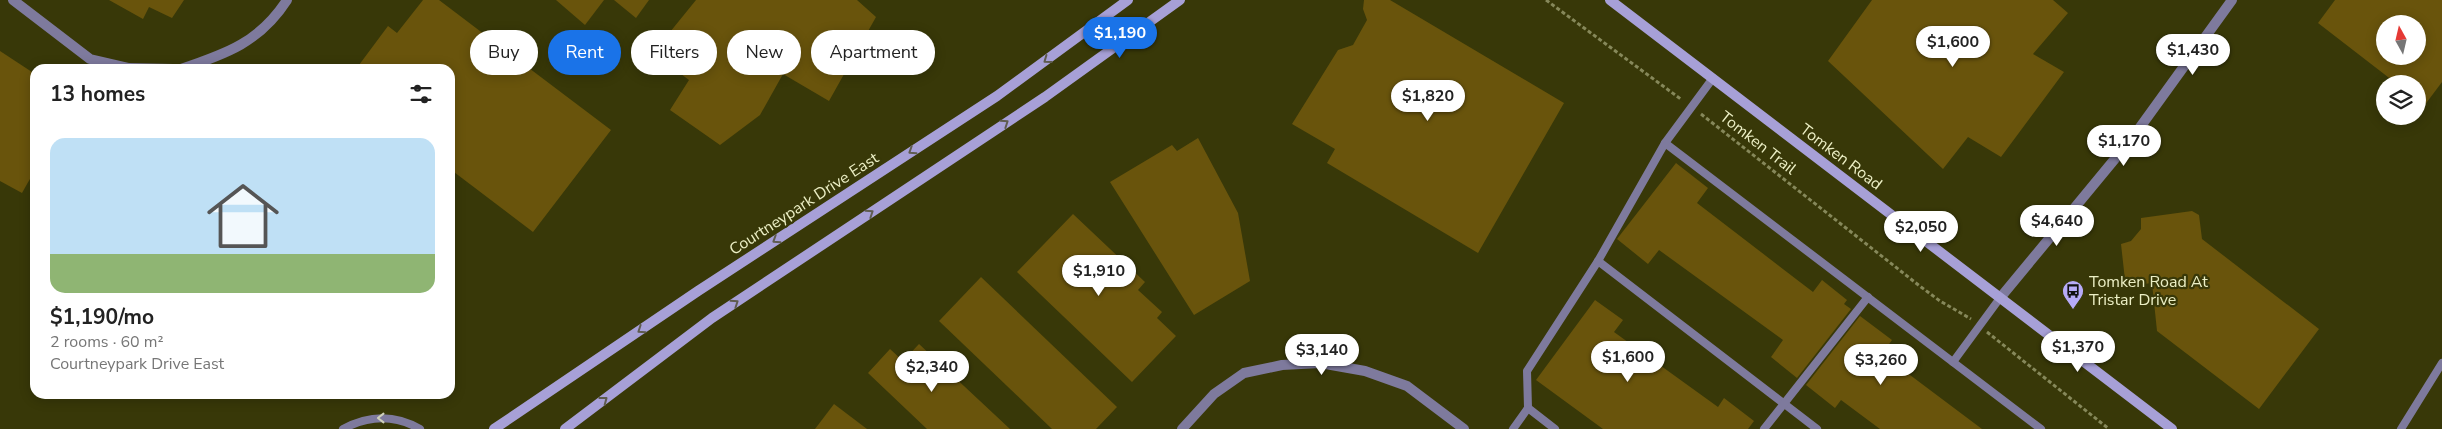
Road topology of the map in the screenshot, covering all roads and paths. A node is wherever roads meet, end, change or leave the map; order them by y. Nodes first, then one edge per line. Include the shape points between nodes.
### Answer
1 (13, 0) edge
2 (287, 0) edge
3 (1128, 0) edge
4 (1180, 0) edge
5 (1546, 0) edge
6 (1610, 0) edge
7 (2232, 0) edge
8 (110, 64) edge
9 (196, 64) edge
10 (1713, 78) junction
11 (1691, 107) junction
12 (1665, 143) junction
13 (1598, 261) junction
14 (1868, 297) junction
15 (2000, 298) junction
16 (1953, 308) dead end
17 (2003, 346) dead end
18 (1953, 362) junction
19 (2442, 363) edge
20 (1784, 404) junction
21 (1528, 408) junction
22 (343, 429) edge
23 (420, 429) edge
24 (494, 429) edge
25 (565, 429) edge
26 (1182, 429) edge
27 (1464, 429) edge
28 (1512, 429) edge
29 (1555, 429) edge
30 (1764, 429) edge
31 (1817, 429) edge
32 (2042, 429) edge
33 (2109, 429) edge
34 (2172, 429) edge
35 (2401, 429) edge

1 - 8 street via 90,60
2 - 9 street via 277,16 251,40
3 -> 24 main road, Courtneypark Drive East via 996,96
25 -> 4 main road via 712,318 1037,102
5 - 11 path, Tomken Trail
6 - 10 main road, Tomken Road
7 - 15 street via 2133,137
10 - 11 lane
10 - 15 main road, Tomken Road
11 - 12 lane
11 - 16 path, Tomken Trail via 1921,287
12 - 13 lane
12 - 14 lane
13 - 20 lane
13 - 21 lane via 1527,371
14 - 18 lane
14 - 20 lane
15 - 18 lane
15 - 34 main road, Tomken Road
17 - 33 path
18 - 32 lane
19 - 35 lane
20 - 30 lane
20 - 31 lane
21 - 28 lane
21 - 29 lane
23 -> 22 lane via 397,419 380,417 359,420
26 - 27 street via 1214,394 1244,373 1282,365 1320,363 1365,370 1408,386

